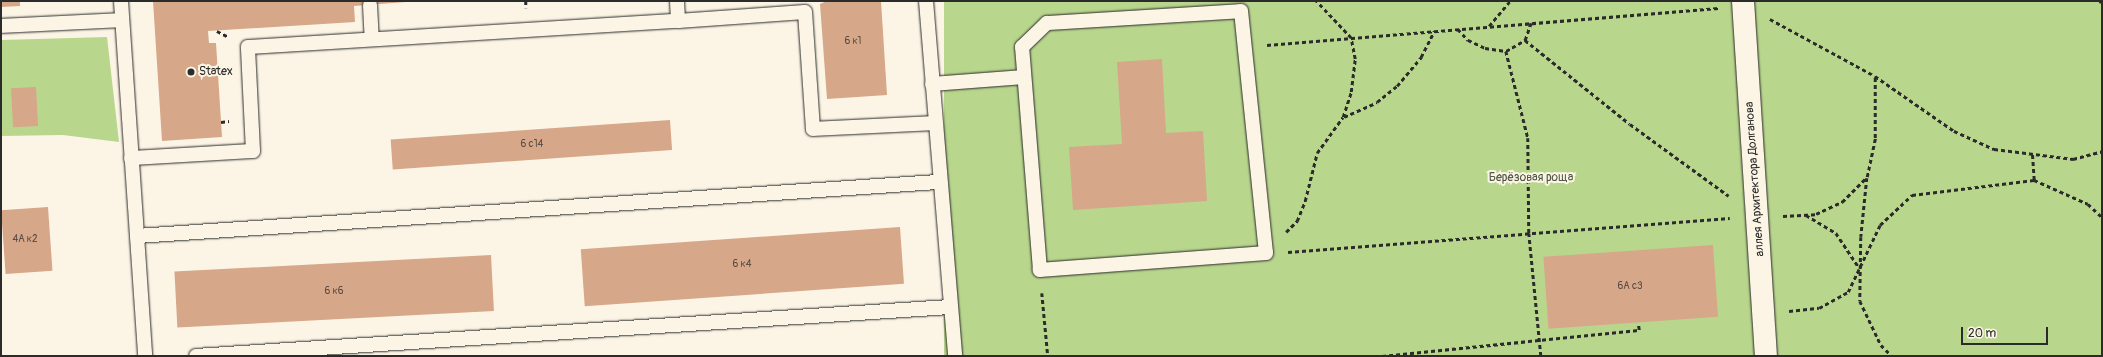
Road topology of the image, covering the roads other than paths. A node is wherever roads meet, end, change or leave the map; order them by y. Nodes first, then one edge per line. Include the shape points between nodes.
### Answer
1 (121, 1) edge
2 (677, 1) edge
3 (926, 1) edge
4 (1743, 3) edge
5 (370, 5) dead end
6 (122, 20) junction
7 (678, 20) junction
8 (1, 26) edge
9 (372, 39) junction
10 (1024, 77) junction
11 (932, 84) junction
12 (934, 123) junction
13 (131, 158) junction
14 (938, 182) junction
15 (137, 236) junction
16 (950, 307) junction
17 (145, 356) edge
18 (196, 356) edge
19 (955, 356) edge
20 (1766, 356) edge

1 - 6 lane
2 - 7 lane
3 - 11 lane
4 - 20 street, аллея Архитектора Долганова
5 - 9 lane
6 - 8 lane
6 - 13 lane
7 - 9 lane
7 - 12 lane via 805,12 813,129
9 - 13 lane via 248,46 253,151
10 - 10 lane via 1040,270 1266,253 1241,11 1047,23 1022,47
10 - 11 lane
11 - 12 lane
12 - 14 lane
13 - 15 lane
14 - 15 lane
14 - 16 lane
15 - 17 lane
16 - 18 lane
16 - 19 lane

